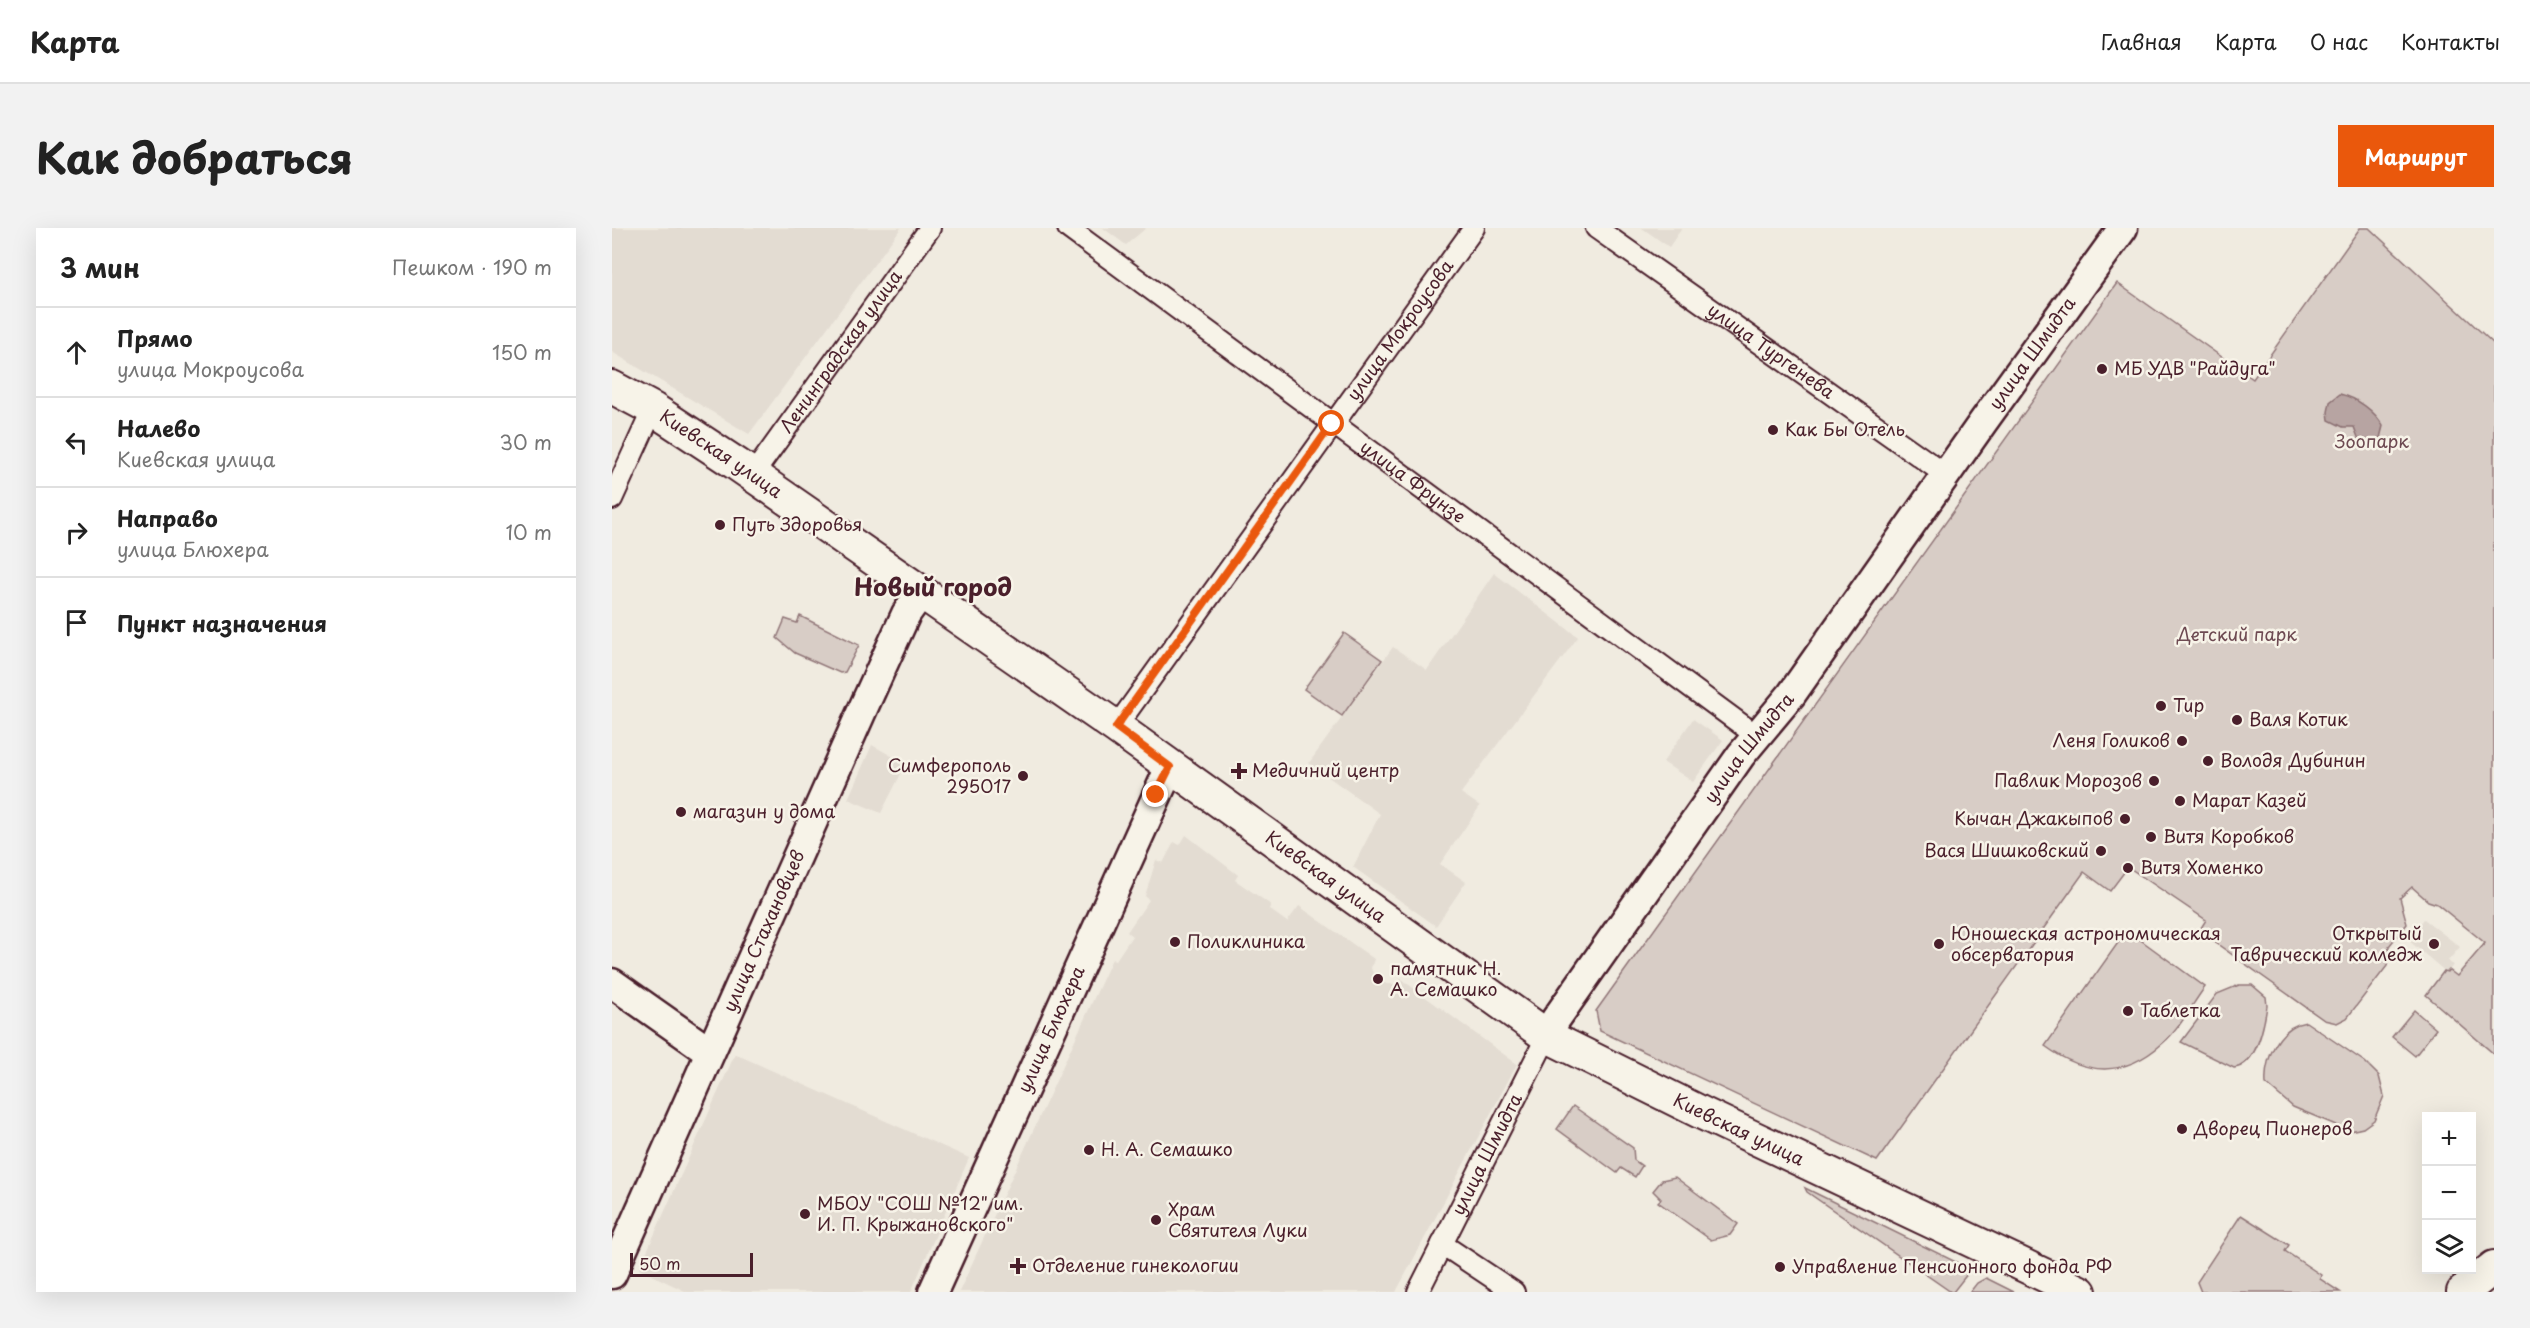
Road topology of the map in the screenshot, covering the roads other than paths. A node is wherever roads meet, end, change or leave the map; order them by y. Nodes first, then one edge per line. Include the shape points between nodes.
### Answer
1 (930, 228) edge
2 (1068, 228) edge
3 (1474, 228) edge
4 (1596, 228) edge
5 (2123, 228) edge
6 (612, 387) edge
7 (653, 409) junction
8 (1332, 424) junction
9 (1946, 475) junction
10 (752, 476) junction
11 (612, 499) edge
12 (921, 593) junction
13 (1116, 727) junction
14 (1757, 736) junction
15 (1170, 767) junction
16 (612, 982) edge
17 (1547, 1036) junction
18 (710, 1052) junction
19 (1442, 1244) junction
20 (2494, 1267) edge
21 (612, 1274) edge
22 (933, 1292) edge
23 (1418, 1292) edge
24 (1514, 1292) edge
25 (2080, 1292) edge
26 (2463, 1292) edge

1 - 10 street, Ленинградская улица
2 - 8 street, улица Фрунзе
3 - 8 street, улица Мокроусова
4 - 9 street, улица Тургенева
5 - 9 street, улица Шмидта
6 - 7 main road, Киевская улица
7 - 10 main road, Киевская улица
7 - 11 street
8 - 13 street, улица Мокроусова
8 - 14 street, улица Фрунзе
9 - 14 street, улица Шмидта via 1791,695
10 - 12 main road, Киевская улица
12 - 13 main road, Киевская улица
12 - 18 street, улица Стахановцев via 906,614
13 - 15 main road, Киевская улица
14 - 17 street, улица Шмидта
15 - 17 main road, Киевская улица
15 - 22 street, улица Блюхера
16 - 18 street
17 - 19 street, улица Шмидта
17 - 25 main road, Киевская улица
18 - 21 street, улица Стахановцев
19 - 23 street, улица Шмидта
19 - 24 street
20 - 26 main road

